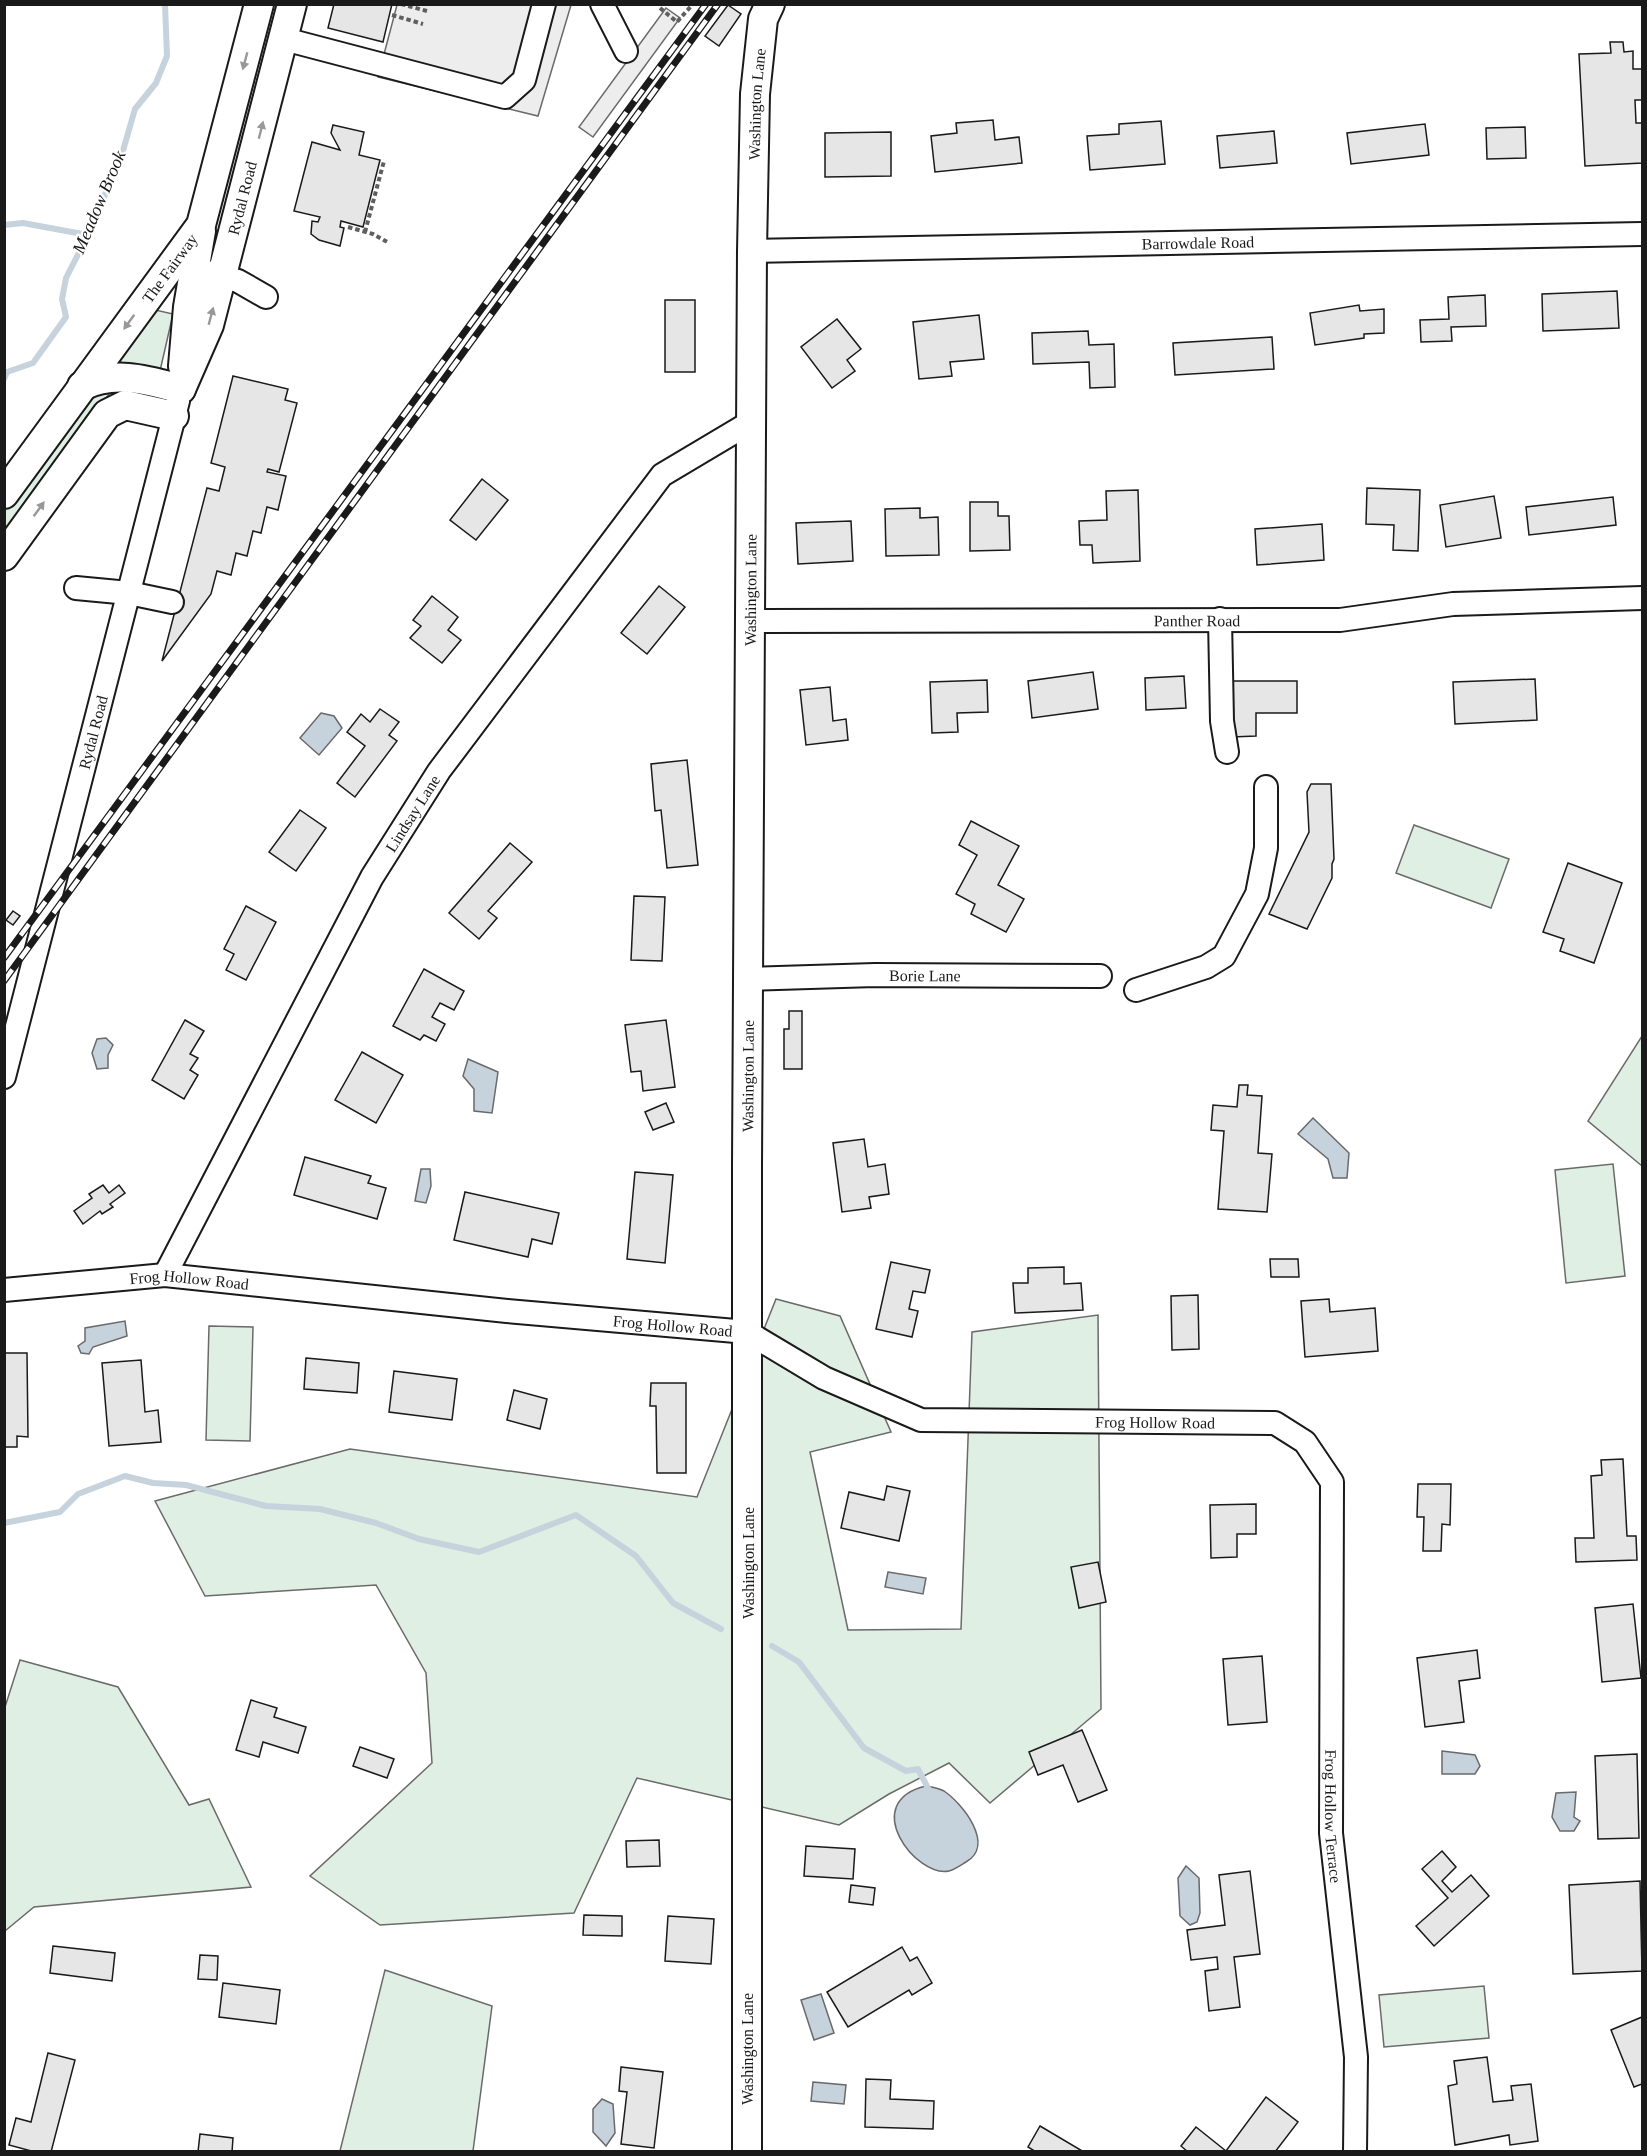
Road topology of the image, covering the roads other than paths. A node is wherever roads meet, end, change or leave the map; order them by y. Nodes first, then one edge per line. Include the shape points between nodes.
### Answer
1 (260, 4) edge
2 (292, 4) edge
3 (543, 4) edge
4 (602, 4) edge
5 (771, 4) edge
6 (284, 39) junction
7 (626, 51) dead end
8 (201, 225) junction
9 (1642, 234) edge
10 (752, 251) junction
11 (195, 267) junction
12 (222, 277) junction
13 (266, 297) dead end
14 (82, 386) junction
15 (181, 389) junction
16 (174, 416) junction
17 (751, 422) junction
18 (4, 495) edge
19 (4, 556) edge
20 (76, 588) dead end
21 (129, 593) junction
22 (1642, 598) edge
23 (172, 602) dead end
24 (1220, 619) junction
25 (751, 621) junction
26 (1227, 752) dead end
27 (1266, 787) dead end
28 (1100, 976) dead end
29 (748, 979) junction
30 (1136, 990) dead end
31 (4, 1077) edge
32 (165, 1275) junction
33 (4, 1290) edge
34 (747, 1332) junction
35 (1332, 1482) joint
36 (747, 2151) edge
37 (1355, 2151) edge

1 -> 8 main road, The Fairway
2 - 6 main road, Rydal Road
3 - 6 street via 524,80 506,97
4 - 7 street
5 - 10 main road, Washington Lane via 763,20 755,94
12 -> 6 main road, Rydal Road
8 - 11 main road, Rydal Road
8 -> 14 main road, The Fairway
9 - 10 street, Barrowdale Road
10 - 17 main road, Washington Lane
11 - 12 street
11 - 15 main road, Rydal Road
12 - 13 street
15 -> 12 main road, Rydal Road via 209,325
14 - 15 main road via 96,379 123,377
14 - 18 main road, The Fairway
15 - 16 street, Rydal Road
19 -> 16 main road via 106,414 125,405
16 - 21 street, Rydal Road
17 - 25 main road, Washington Lane
17 - 32 street, Lindsay Lane via 662,475 439,771 372,877
20 - 21 street
21 - 23 street
21 - 31 street, Rydal Road
22 - 24 street, Panther Road via 1453,604 1340,620
24 - 25 street, Panther Road
24 - 26 street via 1222,721
25 - 29 main road, Washington Lane
27 - 30 street via 1266,848 1257,894 1224,956 1206,967
28 - 29 street, Borie Lane
29 - 34 main road, Washington Lane
32 - 33 street, Frog Hollow Road
32 - 34 street, Frog Hollow Road
34 - 35 street, Frog Hollow Road via 824,1378 921,1420 1275,1423 1305,1442
34 - 36 main road, Washington Lane
35 - 37 street, Frog Hollow Terrace via 1331,1833 1356,2057

